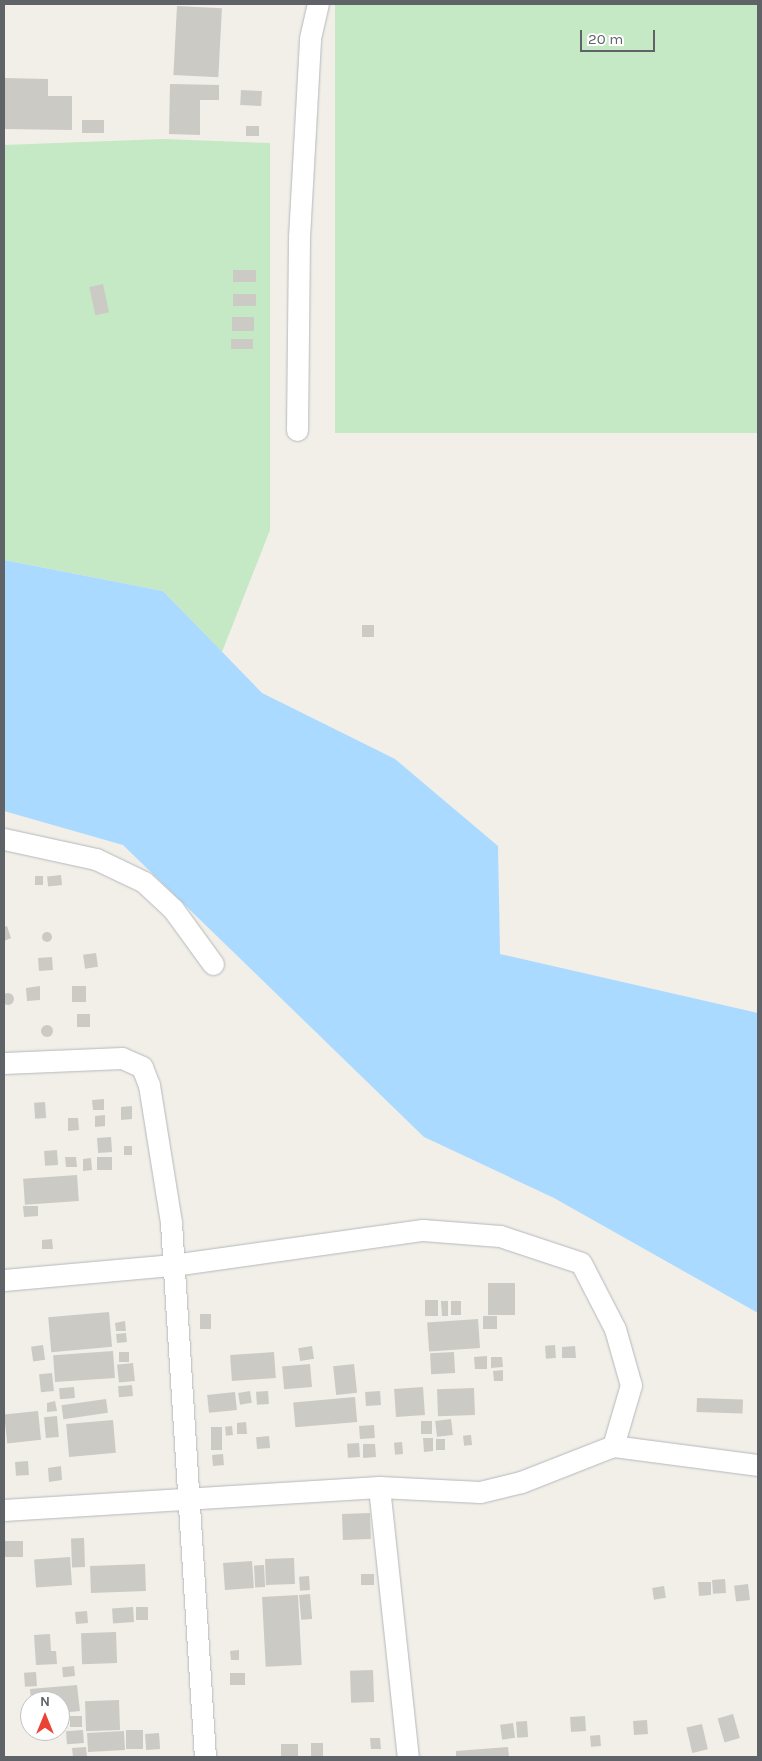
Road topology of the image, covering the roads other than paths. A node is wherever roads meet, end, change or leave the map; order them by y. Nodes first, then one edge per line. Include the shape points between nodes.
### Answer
1 (318, 4) edge
2 (297, 430) dead end
3 (4, 839) edge
4 (213, 964) dead end
5 (4, 1063) edge
6 (173, 1265) junction
7 (4, 1280) edge
8 (613, 1446) junction
9 (758, 1465) edge
10 (379, 1487) junction
11 (188, 1497) junction
12 (4, 1510) edge
13 (205, 1757) edge
14 (408, 1757) edge

1 - 2 street via 310,38 299,237
3 - 4 street via 96,859 144,882 173,910
5 - 6 street via 122,1058 142,1067 152,1105
6 - 7 street
6 - 8 street via 423,1230 500,1236 581,1263 615,1329 631,1385
6 - 11 street
8 - 9 street
8 - 10 street via 521,1482 480,1492
10 - 11 street
10 - 14 street
11 - 12 street
11 - 13 street

